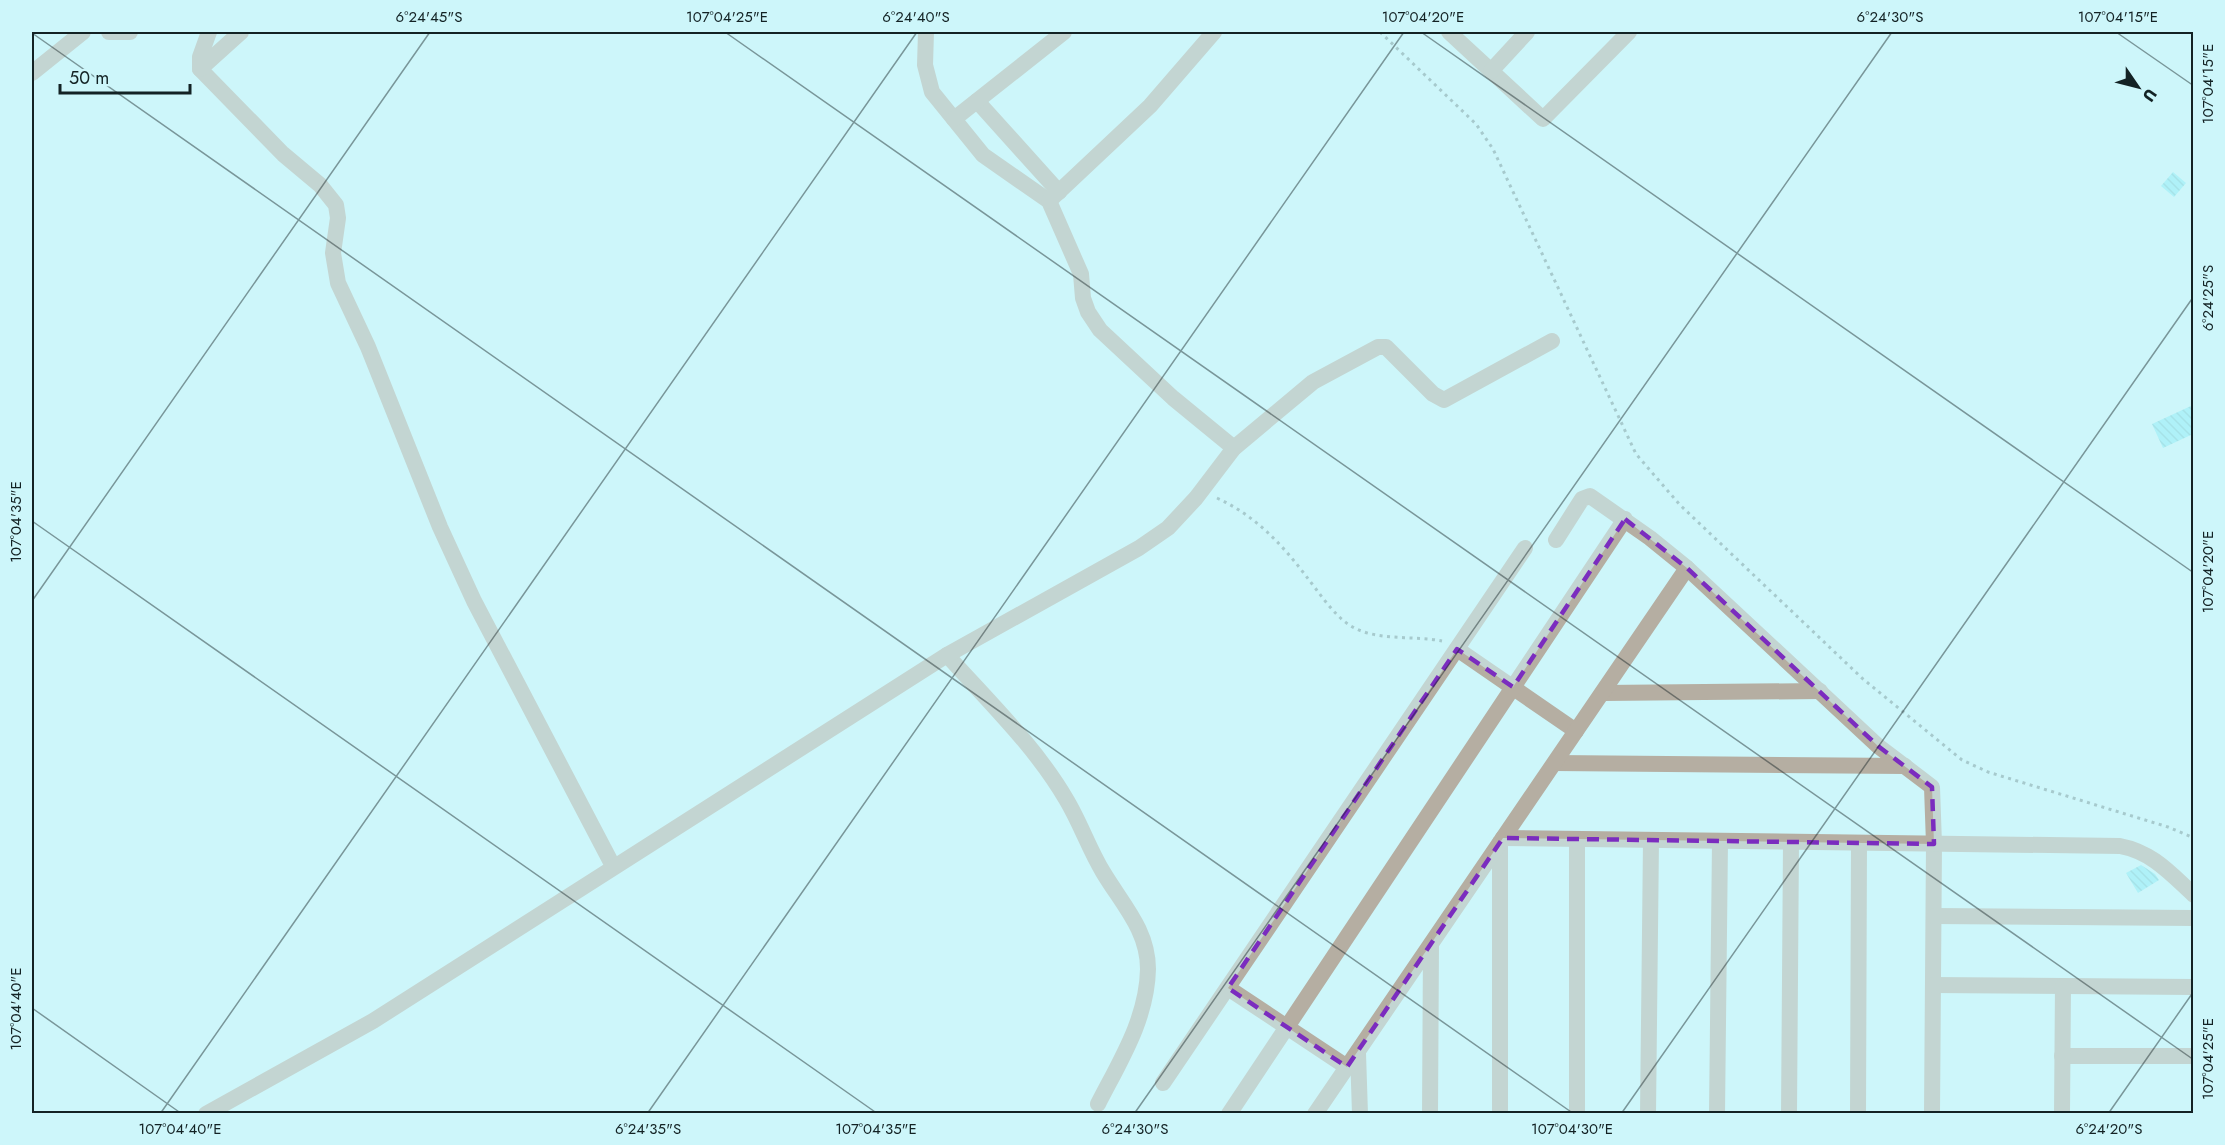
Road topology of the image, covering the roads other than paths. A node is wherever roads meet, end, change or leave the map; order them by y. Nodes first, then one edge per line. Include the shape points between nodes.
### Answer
1 (83, 32) edge
2 (109, 32) edge
3 (130, 32) edge
4 (208, 32) edge
5 (241, 32) edge
6 (926, 32) edge
7 (1064, 32) edge
8 (1214, 32) edge
9 (1449, 32) edge
10 (1527, 32) edge
11 (1629, 32) edge
12 (200, 69) junction
13 (1491, 71) junction
14 (32, 73) edge
15 (977, 101) junction
16 (954, 119) junction
17 (1054, 197) junction
18 (1552, 341) dead end
19 (1234, 448) junction
20 (1625, 519) junction
21 (1556, 540) dead end
22 (1525, 548) dead end
23 (1687, 568) junction
24 (1457, 649) junction
25 (947, 655) junction
26 (1513, 687) junction
27 (1820, 691) junction
28 (1603, 693) junction
29 (1576, 731) junction
30 (1555, 763) junction
31 (1905, 766) junction
32 (1577, 839) junction
33 (1651, 840) junction
34 (1502, 841) junction
35 (1720, 841) junction
36 (1791, 842) junction
37 (1858, 843) junction
38 (1934, 844) junction
39 (613, 866) junction
40 (2193, 895) edge
41 (1934, 915) junction
42 (2193, 918) edge
43 (1431, 945) junction
44 (1933, 985) junction
45 (2063, 986) junction
46 (2193, 987) edge
47 (1228, 988) junction
48 (1287, 1027) junction
49 (1358, 1053) junction
50 (2062, 1056) junction
51 (2193, 1056) edge
52 (1347, 1067) junction
53 (1163, 1083) dead end
54 (1098, 1104) dead end
55 (206, 1113) edge
56 (1229, 1113) edge
57 (1315, 1113) edge
58 (1360, 1113) edge
59 (1430, 1113) edge
60 (1500, 1113) edge
61 (1577, 1113) edge
62 (1648, 1113) edge
63 (1717, 1113) edge
64 (1788, 1113) edge
65 (1858, 1113) edge
66 (1932, 1113) edge
67 (2061, 1113) edge

1 - 14 street
2 - 3 street
4 - 12 street
5 - 12 street
6 - 16 street via 925,65 932,92
7 - 15 street
8 - 17 street via 1150,106
9 - 13 street
10 - 13 street
11 - 13 street via 1543,119
12 - 39 street via 336,205 333,253 338,283 440,527 474,601
15 - 16 street
15 - 17 street
16 - 17 street via 983,155
17 - 19 street via 1081,274 1088,312 1100,330
18 - 19 street via 1443,400 1389,349 1378,347 1313,382
19 - 25 street via 1168,528
20 - 21 street via 1586,496
20 - 23 street
20 - 26 street
22 - 24 street
23 - 27 street
23 - 28 street
24 - 26 street
24 - 47 street
25 - 39 street
25 - 54 street via 1053,778 1094,857 1142,932 1148,967 1145,1004
26 - 29 street
26 - 48 street
27 - 28 street
27 - 31 street
28 - 29 street
29 - 30 street
30 - 31 street
30 - 34 street
31 - 38 street via 1932,787
32 - 33 street
32 - 34 street
32 - 61 street
33 - 35 street
33 - 62 street
34 - 43 street
34 - 60 street
35 - 36 street
35 - 63 street
36 - 37 street
36 - 64 street
37 - 38 street
37 - 65 street
38 - 40 street via 2129,848 2156,860
38 - 41 street
39 - 55 street via 373,1021
41 - 42 street
41 - 44 street
43 - 49 street
43 - 59 street
44 - 45 street
44 - 66 street
45 - 46 street
45 - 50 street
47 - 48 street
47 - 53 street
48 - 52 street
48 - 56 street
49 - 52 street
49 - 58 street
50 - 51 street
50 - 67 street
52 - 57 street

